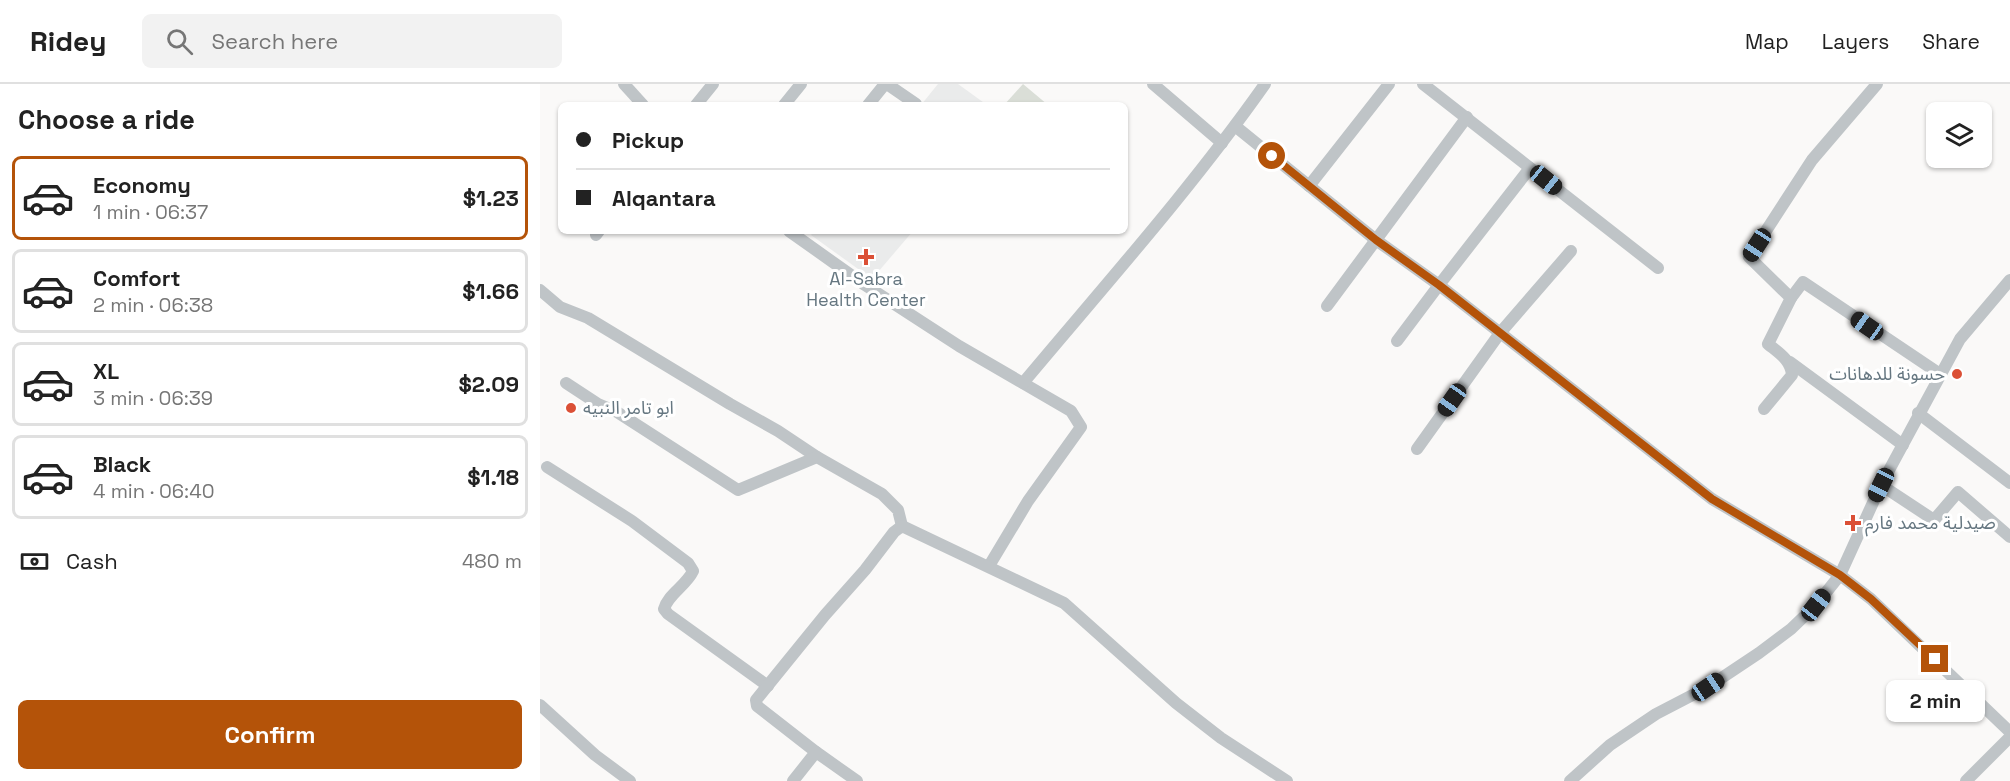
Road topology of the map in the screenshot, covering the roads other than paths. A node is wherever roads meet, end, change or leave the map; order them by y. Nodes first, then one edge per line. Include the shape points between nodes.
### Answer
1 (624, 84) edge
2 (713, 84) edge
3 (801, 84) edge
4 (886, 84) edge
5 (1153, 84) edge
6 (1265, 84) edge
7 (1389, 84) edge
8 (1423, 84) edge
9 (1876, 84) edge
10 (640, 102) edge
11 (698, 102) edge
12 (786, 102) edge
13 (871, 102) edge
14 (913, 102) edge
15 (1467, 117) junction
16 (1235, 126) junction
17 (1222, 144) junction
18 (1530, 168) junction
19 (1309, 186) junction
20 (793, 234) edge
21 (1376, 240) junction
22 (1571, 251) dead end
23 (1658, 268) dead end
24 (2010, 280) edge
25 (1439, 285) junction
26 (540, 290) edge
27 (1791, 298) junction
28 (1327, 306) dead end
29 (1500, 333) junction
30 (1397, 341) dead end
31 (1786, 359) junction
32 (1940, 374) junction
33 (566, 383) dead end
34 (1023, 383) junction
35 (1764, 409) dead end
36 (1918, 413) junction
37 (1903, 445) junction
38 (1417, 449) dead end
39 (817, 457) junction
40 (547, 467) dead end
41 (2010, 483) edge
42 (1881, 485) junction
43 (902, 526) junction
44 (2010, 537) edge
45 (989, 566) junction
46 (1840, 575) junction
47 (768, 686) junction
48 (540, 705) edge
49 (2010, 732) edge
50 (2010, 737) edge
51 (816, 752) junction
52 (1272, 777) edge
53 (1572, 780) edge
54 (630, 781) edge
55 (793, 781) edge
56 (857, 781) edge
57 (1287, 781) edge
58 (1966, 781) edge

1 - 10 street
2 - 11 street
3 - 12 street
4 - 13 street
4 - 14 street
5 - 17 street
6 - 16 street
7 - 19 street
8 - 15 street
9 - 27 street via 1812,160 1749,257
15 - 18 street
15 - 21 street
16 - 17 street
16 - 19 street
17 - 34 street
18 - 23 street
18 - 25 street
19 - 21 street
20 - 34 street via 959,346
21 - 25 street
21 - 28 street
22 - 29 street
24 - 32 street via 1960,339
25 - 29 street
25 - 30 street
26 - 39 street via 560,307 588,318
27 - 31 street via 1768,344
27 - 32 street via 1803,282
29 - 38 street
29 - 46 street via 1712,499
31 - 35 street via 1792,375
31 - 37 street
32 - 36 street
33 - 39 street via 738,490
34 - 45 street via 1071,411 1081,427 1028,501
36 - 37 street
36 - 41 street
37 - 42 street
39 - 43 street via 882,494 898,510
40 - 47 street via 632,521 688,563 693,571 688,581 666,601 664,609
42 - 44 street via 1934,520 1958,492
42 - 46 street
43 - 45 street
43 - 47 street
45 - 52 street via 1064,603 1176,704
46 - 49 street via 1871,599
46 - 53 street via 1791,629 1708,687 1619,739
47 - 51 street via 756,700 757,706
48 - 54 street
50 - 58 street
51 - 55 street
51 - 56 street
52 - 57 street

